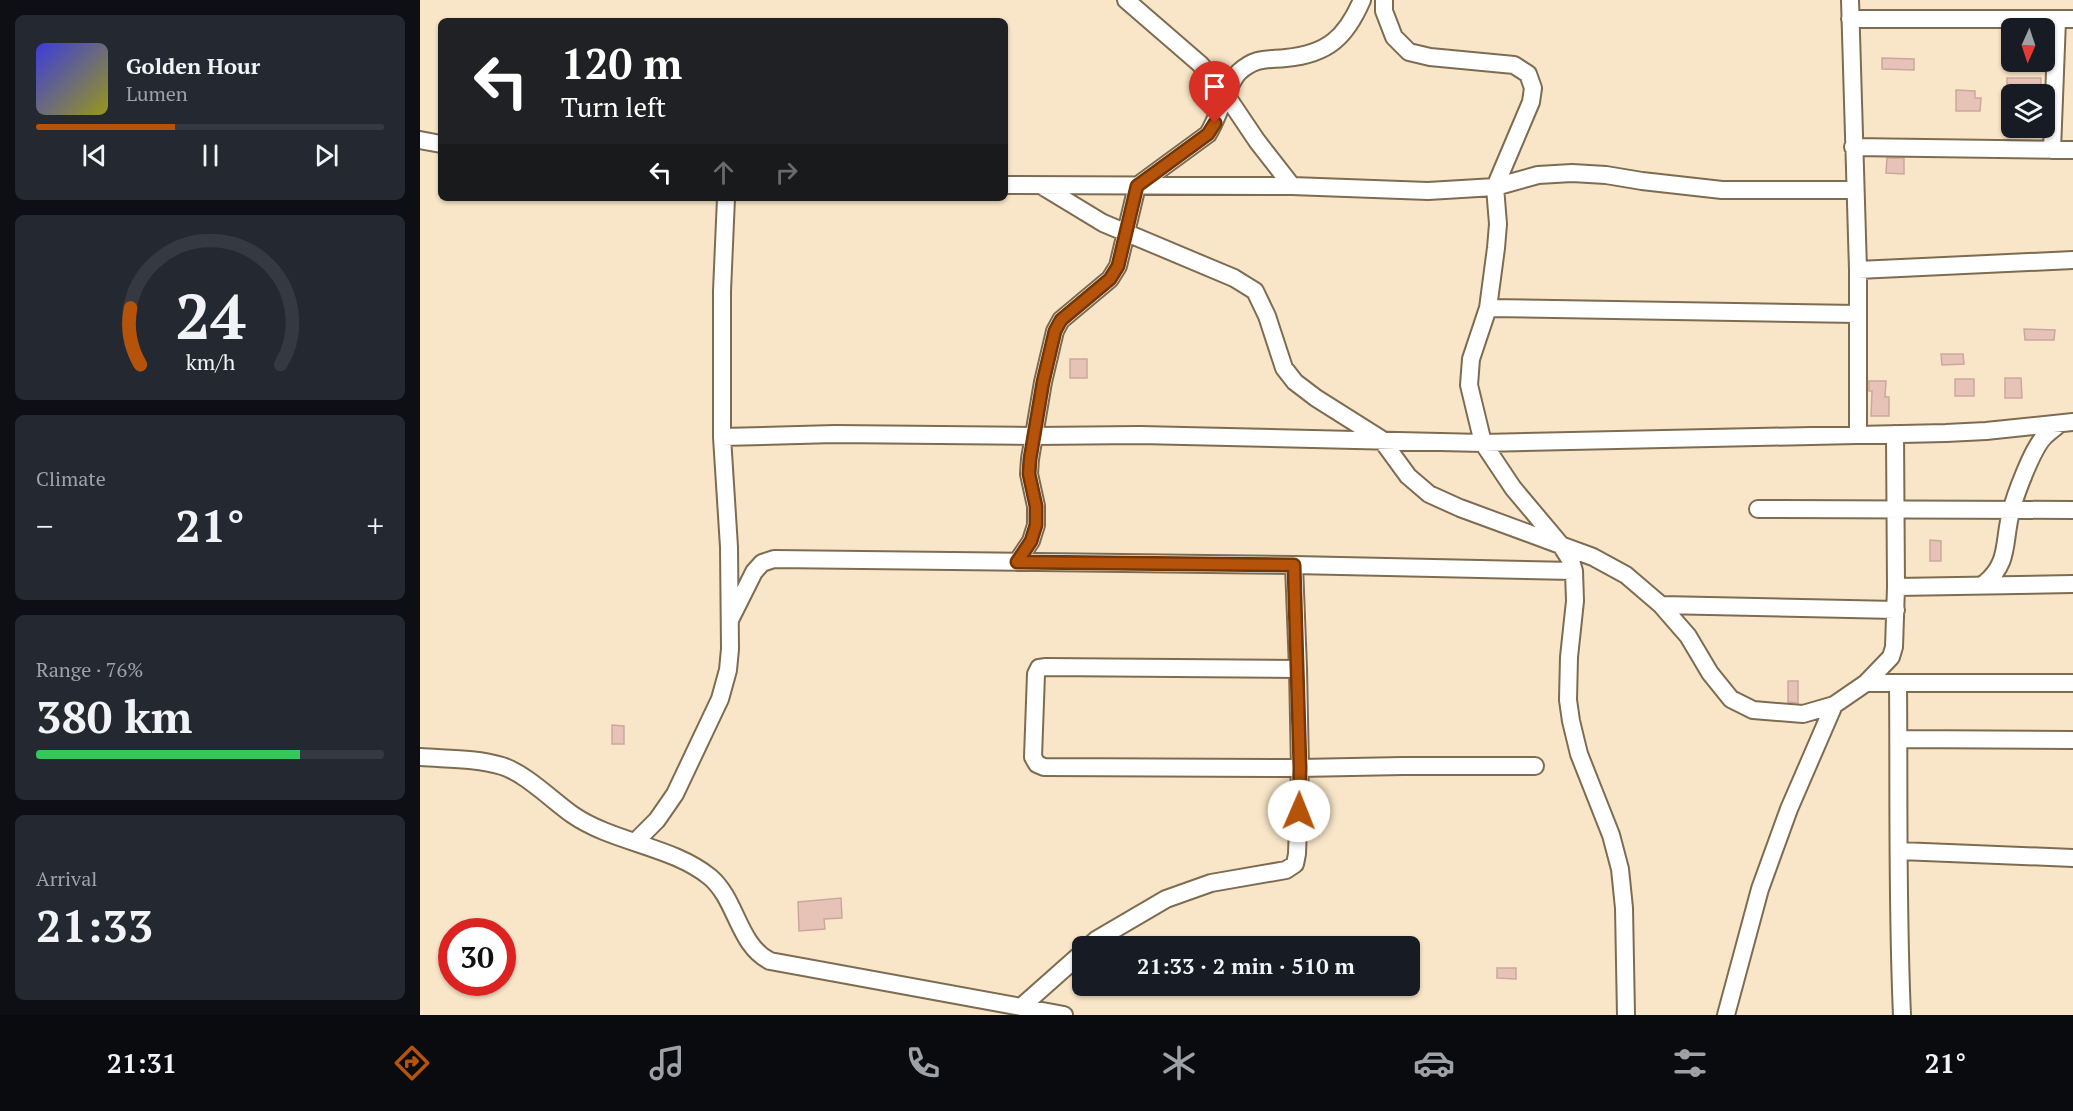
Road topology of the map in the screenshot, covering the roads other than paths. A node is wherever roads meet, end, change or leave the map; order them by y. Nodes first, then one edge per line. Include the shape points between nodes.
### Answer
1 (1126, 0) edge
2 (1362, 0) edge
3 (1384, 0) edge
4 (1850, 0) edge
5 (1850, 19) junction
6 (2065, 20) edge
7 (1226, 95) junction
8 (420, 140) edge
9 (438, 143) edge
10 (1853, 147) junction
11 (2052, 150) junction
12 (2073, 150) edge
13 (1008, 185) edge
14 (1042, 186) junction
15 (1137, 186) junction
16 (1292, 186) junction
17 (1495, 187) junction
18 (1854, 190) junction
19 (726, 201) edge
20 (1126, 233) junction
21 (2073, 260) edge
22 (1858, 270) junction
23 (1488, 308) junction
24 (1858, 314) junction
25 (2069, 421) edge
26 (1858, 434) junction
27 (1895, 434) junction
28 (1034, 436) junction
29 (722, 437) junction
30 (1381, 439) junction
31 (1483, 442) junction
32 (1758, 509) dead end
33 (1896, 510) junction
34 (2011, 510) junction
35 (2073, 510) edge
36 (1560, 544) junction
37 (1017, 562) junction
38 (1294, 565) junction
39 (1574, 571) junction
40 (1984, 584) junction
41 (2073, 584) edge
42 (1896, 587) junction
43 (1661, 604) junction
44 (1896, 610) junction
45 (730, 620) junction
46 (1298, 669) junction
47 (1866, 683) junction
48 (1898, 683) junction
49 (2073, 683) edge
50 (1834, 705) junction
51 (1899, 739) junction
52 (2073, 740) edge
53 (420, 757) edge
54 (1535, 766) dead end
55 (1300, 768) junction
56 (635, 842) junction
57 (1900, 851) junction
58 (2073, 858) edge
59 (1103, 936) edge
60 (1072, 962) edge
61 (1021, 1007) junction
62 (1064, 1015) edge
63 (1626, 1015) edge
64 (1726, 1015) edge
65 (1902, 1015) edge

1 - 7 street via 1200,64
2 - 7 street via 1345,32 1329,45 1307,54 1258,59 1238,73
3 - 17 street via 1394,37 1409,52 1514,65 1528,74 1533,88 1531,102
4 - 5 street
5 - 6 street
5 - 10 street
6 - 11 street
7 - 15 street via 1208,134
7 - 16 street
8 - 9 street
10 - 11 street
10 - 18 street
11 - 12 street
13 - 14 street
14 - 15 street
14 - 20 street
15 - 16 street
15 - 20 street
16 - 17 street via 1428,190
17 - 18 street via 1538,175 1572,173 1722,190
17 - 23 street via 1498,224
18 - 22 street
19 - 29 street
20 - 28 street via 1118,266 1110,279 1071,310 1055,331
20 - 30 street via 1234,278 1255,291 1284,368 1295,382
21 - 22 street
22 - 24 street
23 - 24 street
23 - 31 street via 1471,359 1469,385
24 - 26 street
25 - 27 street via 1986,431
25 - 34 street via 2044,436 2036,447
26 - 27 street
26 - 31 street
27 - 33 street
28 - 29 street
28 - 30 street
28 - 37 street via 1029,474 1036,525
29 - 45 street
30 - 31 street
30 - 36 street via 1408,476 1429,494
31 - 36 street via 1513,488
32 - 33 street
33 - 34 street
33 - 42 street
34 - 35 street
34 - 40 street via 2001,566
36 - 39 street
36 - 43 street via 1626,575
37 - 38 street
37 - 45 street via 774,559 762,563 754,572
38 - 39 street
38 - 46 street
39 - 63 street via 1570,721 1620,869
40 - 41 street
40 - 42 street
42 - 44 street
43 - 44 street
43 - 50 street via 1731,699 1753,710 1777,713 1803,714
44 - 47 street via 1891,657
45 - 56 street via 728,670 720,699 675,794
46 - 55 street
46 - 55 street via 1039,668 1033,757 1044,767
47 - 48 street
47 - 50 street
48 - 49 street
48 - 51 street
50 - 64 street via 1789,809 1761,889
51 - 52 street
51 - 57 street
53 - 56 street via 503,766 574,816
54 - 55 street
55 - 59 street via 1298,854 1294,864 1286,870 1211,883 1166,899
56 - 61 street via 696,867 711,878 723,890 751,945 770,961
57 - 58 street
57 - 65 street
60 - 61 street
61 - 62 street

